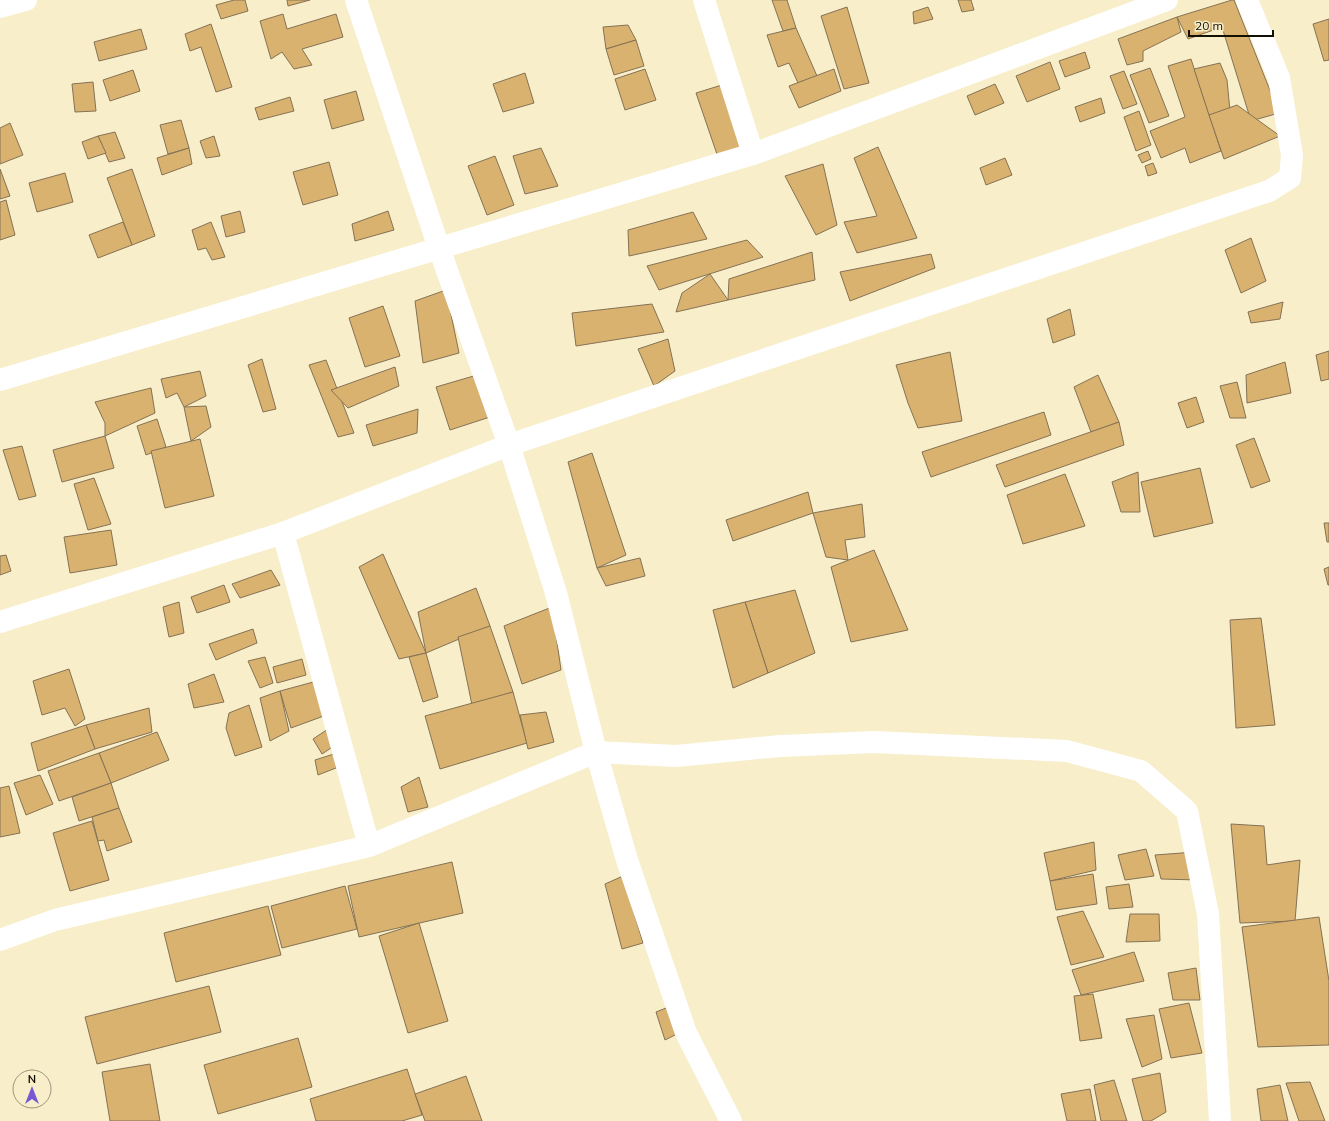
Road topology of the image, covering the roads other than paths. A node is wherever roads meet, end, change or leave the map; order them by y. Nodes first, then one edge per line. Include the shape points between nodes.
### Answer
1 (26, 0) edge
2 (356, 0) edge
3 (704, 0) edge
4 (1167, 0) edge
5 (1247, 0) edge
6 (0, 7) edge
7 (753, 154) junction
8 (439, 248) junction
9 (0, 380) edge
10 (509, 445) junction
11 (283, 533) junction
12 (0, 622) edge
13 (596, 752) junction
14 (368, 846) junction
15 (0, 940) edge
16 (731, 1121) edge
17 (1220, 1121) edge

1 - 6 street
2 - 8 street
3 - 7 street
4 - 7 street
5 - 10 street via 1279,78 1292,155 1290,178 1269,191
7 - 8 street
8 - 9 street
8 - 10 street
10 - 11 street
10 - 13 street via 556,593
11 - 12 street
11 - 14 street
13 - 14 street
13 - 16 street via 627,860 686,1033
13 - 17 street via 676,756 780,746 875,742 1067,751 1141,771 1186,811 1208,914
14 - 15 street via 55,920

